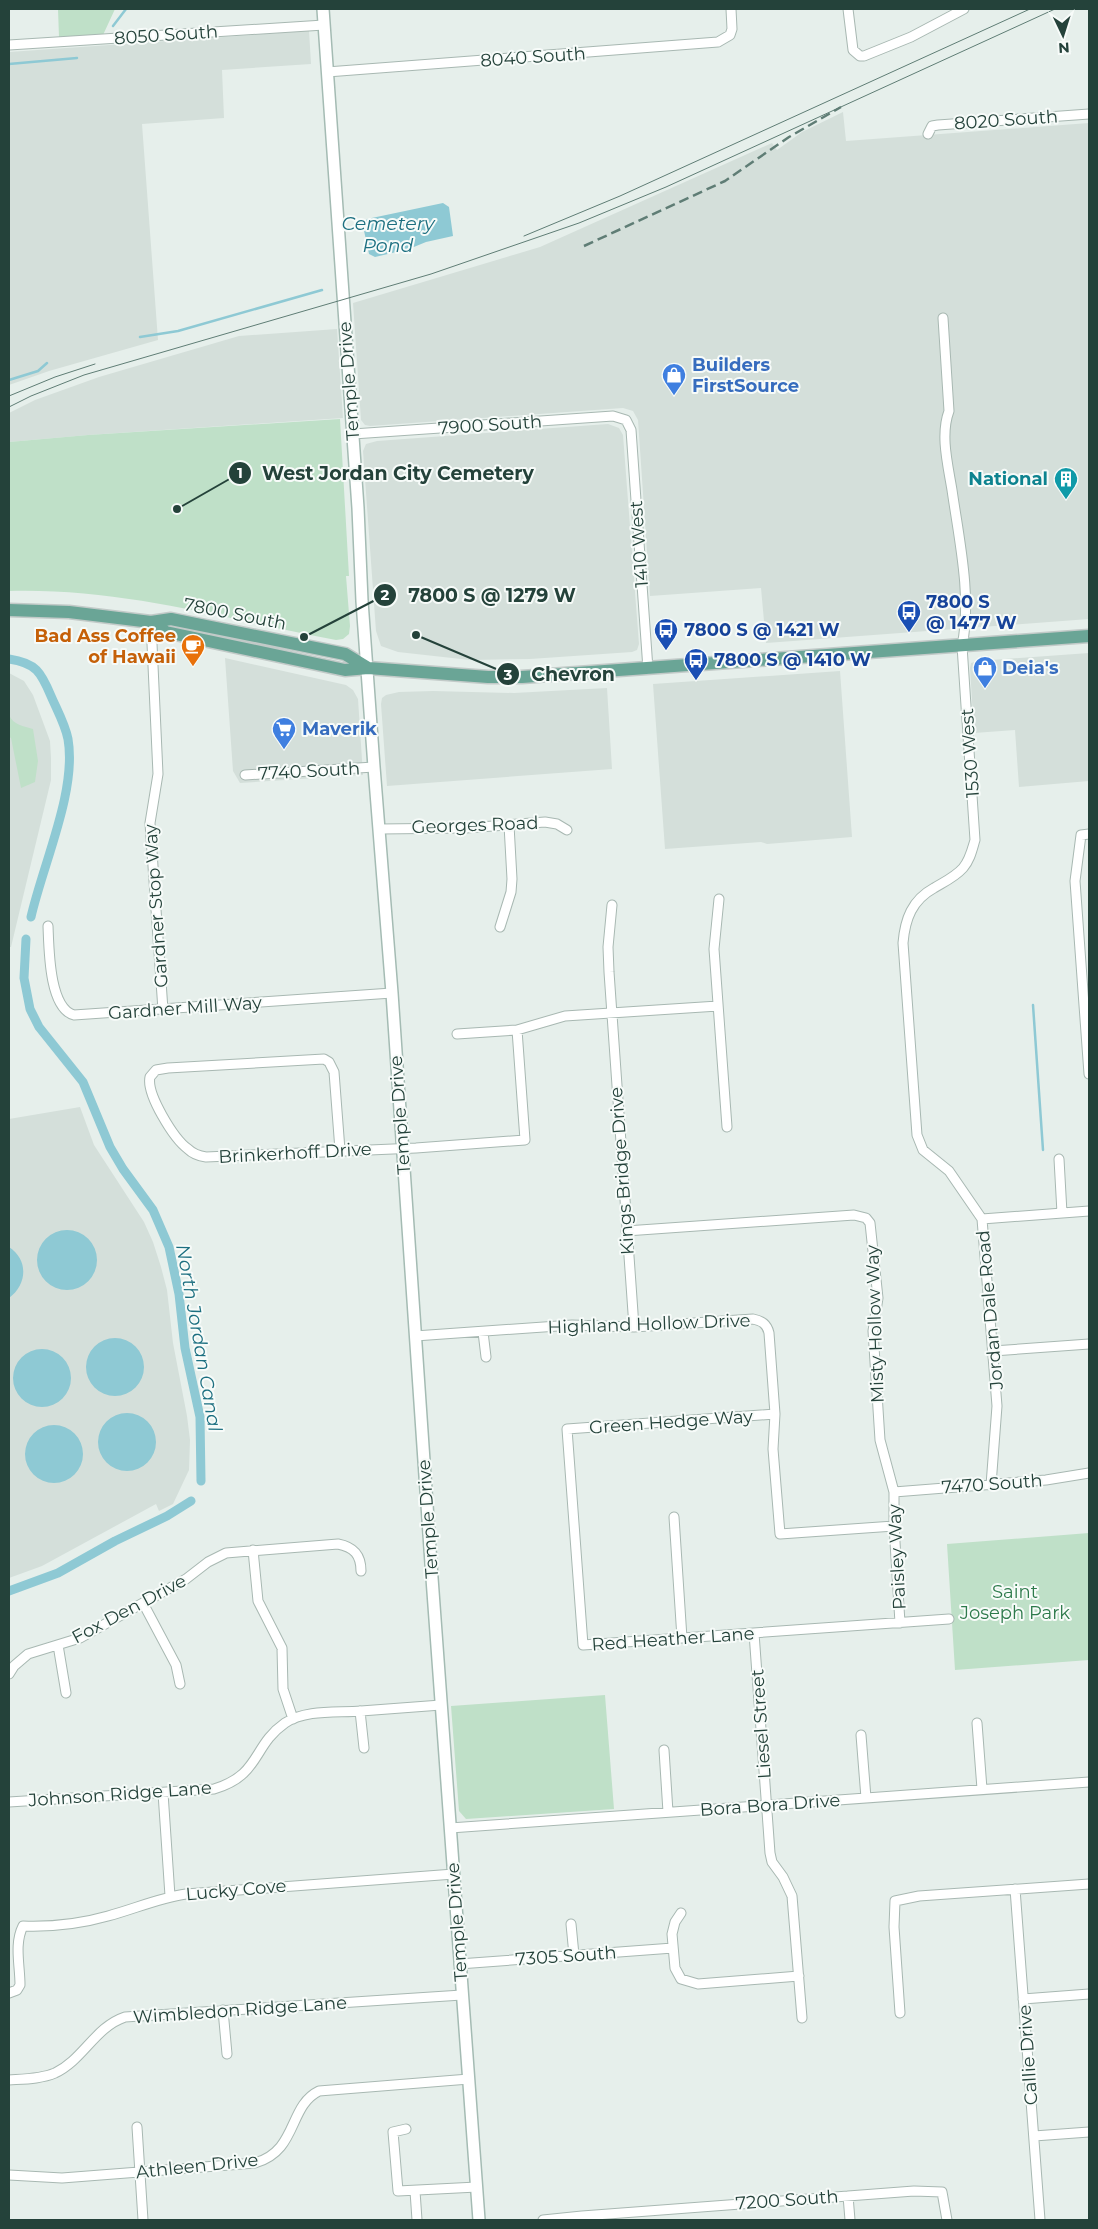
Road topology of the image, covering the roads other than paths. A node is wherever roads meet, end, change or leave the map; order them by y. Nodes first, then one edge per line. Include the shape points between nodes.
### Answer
1 (323, 9) edge
2 (731, 9) edge
3 (848, 9) edge
4 (964, 9) edge
5 (324, 25) junction
6 (9, 45) edge
7 (327, 72) junction
8 (1089, 114) edge
9 (928, 134) dead end
10 (943, 318) dead end
11 (626, 420) joint
12 (352, 434) junction
13 (9, 610) edge
14 (151, 622) junction
15 (1089, 636) edge
16 (962, 646) junction
17 (368, 668) junction
18 (648, 669) junction
19 (374, 767) junction
20 (245, 775) dead end
21 (508, 825) junction
22 (380, 829) junction
23 (567, 830) dead end
24 (1085, 834) edge
25 (719, 899) dead end
26 (612, 905) dead end
27 (48, 926) dead end
28 (500, 928) dead end
29 (1089, 943) edge
30 (1080, 944) junction
31 (392, 993) junction
32 (718, 1006) junction
33 (163, 1010) junction
34 (611, 1014) junction
35 (517, 1030) junction
36 (457, 1034) dead end
37 (1089, 1074) edge
38 (727, 1127) dead end
39 (401, 1148) junction
40 (340, 1150) junction
41 (929, 1156) joint
42 (1058, 1159) dead end
43 (1089, 1211) edge
44 (1062, 1213) junction
45 (982, 1219) junction
46 (626, 1231) junction
47 (634, 1327) junction
48 (483, 1332) junction
49 (415, 1336) junction
50 (1089, 1344) edge
51 (993, 1351) junction
52 (486, 1357) dead end
53 (775, 1414) junction
54 (567, 1429) joint
55 (1089, 1473) edge
56 (991, 1485) junction
57 (894, 1492) junction
58 (674, 1517) dead end
59 (894, 1526) junction
60 (253, 1550) junction
61 (361, 1572) dead end
62 (143, 1603) junction
63 (949, 1619) dead end
64 (900, 1623) junction
65 (754, 1633) junction
66 (682, 1638) junction
67 (58, 1645) junction
68 (9, 1674) edge
69 (180, 1684) dead end
70 (66, 1693) dead end
71 (441, 1705) junction
72 (360, 1711) junction
73 (293, 1719) junction
74 (977, 1722) dead end
75 (861, 1735) dead end
76 (364, 1748) dead end
77 (664, 1750) dead end
78 (1089, 1782) edge
79 (982, 1789) junction
80 (163, 1793) junction
81 (866, 1798) junction
82 (9, 1802) edge
83 (767, 1805) junction
84 (668, 1812) junction
85 (450, 1828) junction
86 (454, 1874) junction
87 (1089, 1884) edge
88 (1015, 1889) junction
89 (170, 1896) junction
90 (681, 1914) dead end
91 (571, 1924) dead end
92 (673, 1948) junction
93 (574, 1955) junction
94 (460, 1964) junction
95 (799, 1976) junction
96 (13, 1992) edge
97 (1089, 1994) edge
98 (462, 1995) junction
99 (1023, 1998) junction
100 (223, 2010) junction
101 (900, 2013) dead end
102 (802, 2018) dead end
103 (227, 2054) dead end
104 (469, 2078) junction
105 (9, 2080) edge
106 (137, 2127) dead end
107 (406, 2129) dead end
108 (1089, 2132) edge
109 (1034, 2136) junction
110 (140, 2172) junction
111 (9, 2175) edge
112 (477, 2187) junction
113 (415, 2191) junction
114 (848, 2196) junction
115 (143, 2220) edge
116 (417, 2220) edge
117 (479, 2220) edge
118 (543, 2220) edge
119 (850, 2220) edge
120 (946, 2220) edge
121 (1040, 2220) edge

1 - 5 street, Temple Drive
2 - 7 street, 8040 South via 732,29 726,39 704,44
3 - 4 street via 851,43 856,54 864,56 911,37
5 - 6 street, 8050 South
5 - 7 street, Temple Drive
7 - 12 street, Temple Drive
8 - 9 street, 8020 South via 938,125 932,126
10 - 16 street, 1530 West via 949,411 945,423 947,460 961,544 966,626
11 - 12 street, 7900 South via 613,416
11 - 18 street, 1410 West via 630,430
12 - 17 street, Temple Drive
13 - 14 main road, 7800 South via 69,612
14 - 17 main road, 7800 South via 171,619 345,654
14 - 33 street, Gardner Stop Way via 158,774 150,823
15 - 16 main road, 7800 South
16 - 18 main road, 7800 South
16 - 41 street, 1530 West via 975,840 963,868 921,896 911,908 902,943 916,1130 920,1144
17 - 18 main road, 7800 South via 488,677
17 - 19 street, Temple Drive
19 - 20 street, 7740 South
19 - 22 street, Temple Drive
21 - 22 street, Georges Road
21 - 23 street, Georges Road via 552,823
21 - 28 street via 511,892
22 - 31 street, Temple Drive
24 - 30 street via 1075,881
25 - 32 street via 714,949
26 - 34 street, Kings Bridge Drive via 608,947
27 - 33 street, Gardner Mill Way via 51,972 60,1006 66,1012 80,1016
29 - 30 street
30 - 37 street
31 - 33 street, Gardner Mill Way
31 - 39 street, Temple Drive
32 - 34 street
32 - 38 street
34 - 35 street via 565,1016
34 - 46 street, Kings Bridge Drive
35 - 36 street
35 - 39 street, Brinkerhoff Drive via 525,1140
39 - 40 street, Brinkerhoff Drive
39 - 49 street, Temple Drive
40 - 40 street, Brinkerhoff Drive via 334,1072 324,1059 168,1068 152,1074 149,1082 151,1092 175,1135 195,1154 219,1158
41 - 45 street, Jordan Dale Road via 949,1171
42 - 44 street
43 - 44 street
44 - 45 street
45 - 51 street, Jordan Dale Road
46 - 47 street, Kings Bridge Drive
46 - 57 street, Misty Hollow Way via 854,1215 866,1218 872,1232 878,1298 873,1331 880,1440
47 - 48 street, Highland Hollow Drive via 572,1325
47 - 53 street, Highland Hollow Drive via 753,1319 765,1323 769,1333
48 - 49 street, Highland Hollow Drive
48 - 52 street
49 - 71 street, Temple Drive
50 - 51 street
51 - 56 street, Jordan Dale Road via 997,1424
53 - 54 street, Green Hedge Way
53 - 59 street, Highland Hollow Drive via 773,1449 780,1534
54 - 66 street, Red Heather Lane via 583,1645
55 - 56 street, 7470 South via 1061,1479
56 - 57 street, 7470 South
57 - 59 street, Paisley Way
58 - 66 street
59 - 64 street, Paisley Way
60 - 61 street, Fox Den Drive via 349,1546 361,1562
60 - 62 street, Fox Den Drive via 237,1550 216,1557 186,1579
60 - 73 street via 258,1600 282,1648 283,1689
62 - 67 street, Fox Den Drive via 80,1638
62 - 69 street via 176,1665
63 - 64 street, Red Heather Lane
64 - 65 street, Red Heather Lane
65 - 66 street, Red Heather Lane
65 - 83 street, Liesel Street
67 - 68 street, Fox Den Drive via 28,1654
67 - 70 street
71 - 72 street, Johnson Ridge Lane
71 - 85 street, Temple Drive
72 - 73 street, Johnson Ridge Lane
72 - 76 street
73 - 80 street, Johnson Ridge Lane via 275,1732 249,1769 230,1784 214,1789
74 - 79 street
75 - 81 street
77 - 84 street
78 - 79 street, Bora Bora Drive
79 - 81 street, Bora Bora Drive
80 - 82 street, Johnson Ridge Lane
80 - 89 street
81 - 83 street, Bora Bora Drive
83 - 84 street, Bora Bora Drive
83 - 95 street, Liesel Street via 772,1862 792,1896
84 - 85 street, Bora Bora Drive
85 - 86 street, Temple Drive
86 - 89 street, Lucky Cove
86 - 94 street, Temple Drive
87 - 88 street
88 - 99 street, Callie Drive
88 - 101 street via 919,1896 894,1901
89 - 96 street, Lucky Cove via 90,1920 45,1927 23,1926 18,1936 20,1986
90 - 92 street via 675,1922
91 - 93 street
92 - 93 street, 7305 South
92 - 95 street via 678,1977 685,1982 698,1984
93 - 94 street, 7305 South
94 - 98 street, Temple Drive
95 - 102 street, Liesel Street
97 - 99 street
98 - 100 street, Wimbledon Ridge Lane
98 - 104 street, Temple Drive
99 - 109 street, Callie Drive
100 - 103 street
100 - 105 street, Wimbledon Ridge Lane via 125,2017 108,2025 57,2072
104 - 110 street, Athleen Drive via 319,2091 308,2099 281,2148 262,2161 240,2166
104 - 112 street, Temple Drive
106 - 110 street
107 - 113 street via 393,2132 398,2191
108 - 109 street
109 - 121 street, Callie Drive
110 - 111 street, Athleen Drive via 48,2178
110 - 115 street
112 - 113 street
112 - 117 street, Temple Drive
113 - 116 street
114 - 118 street, 7200 South
114 - 119 street
114 - 120 street, 7200 South via 942,2192

